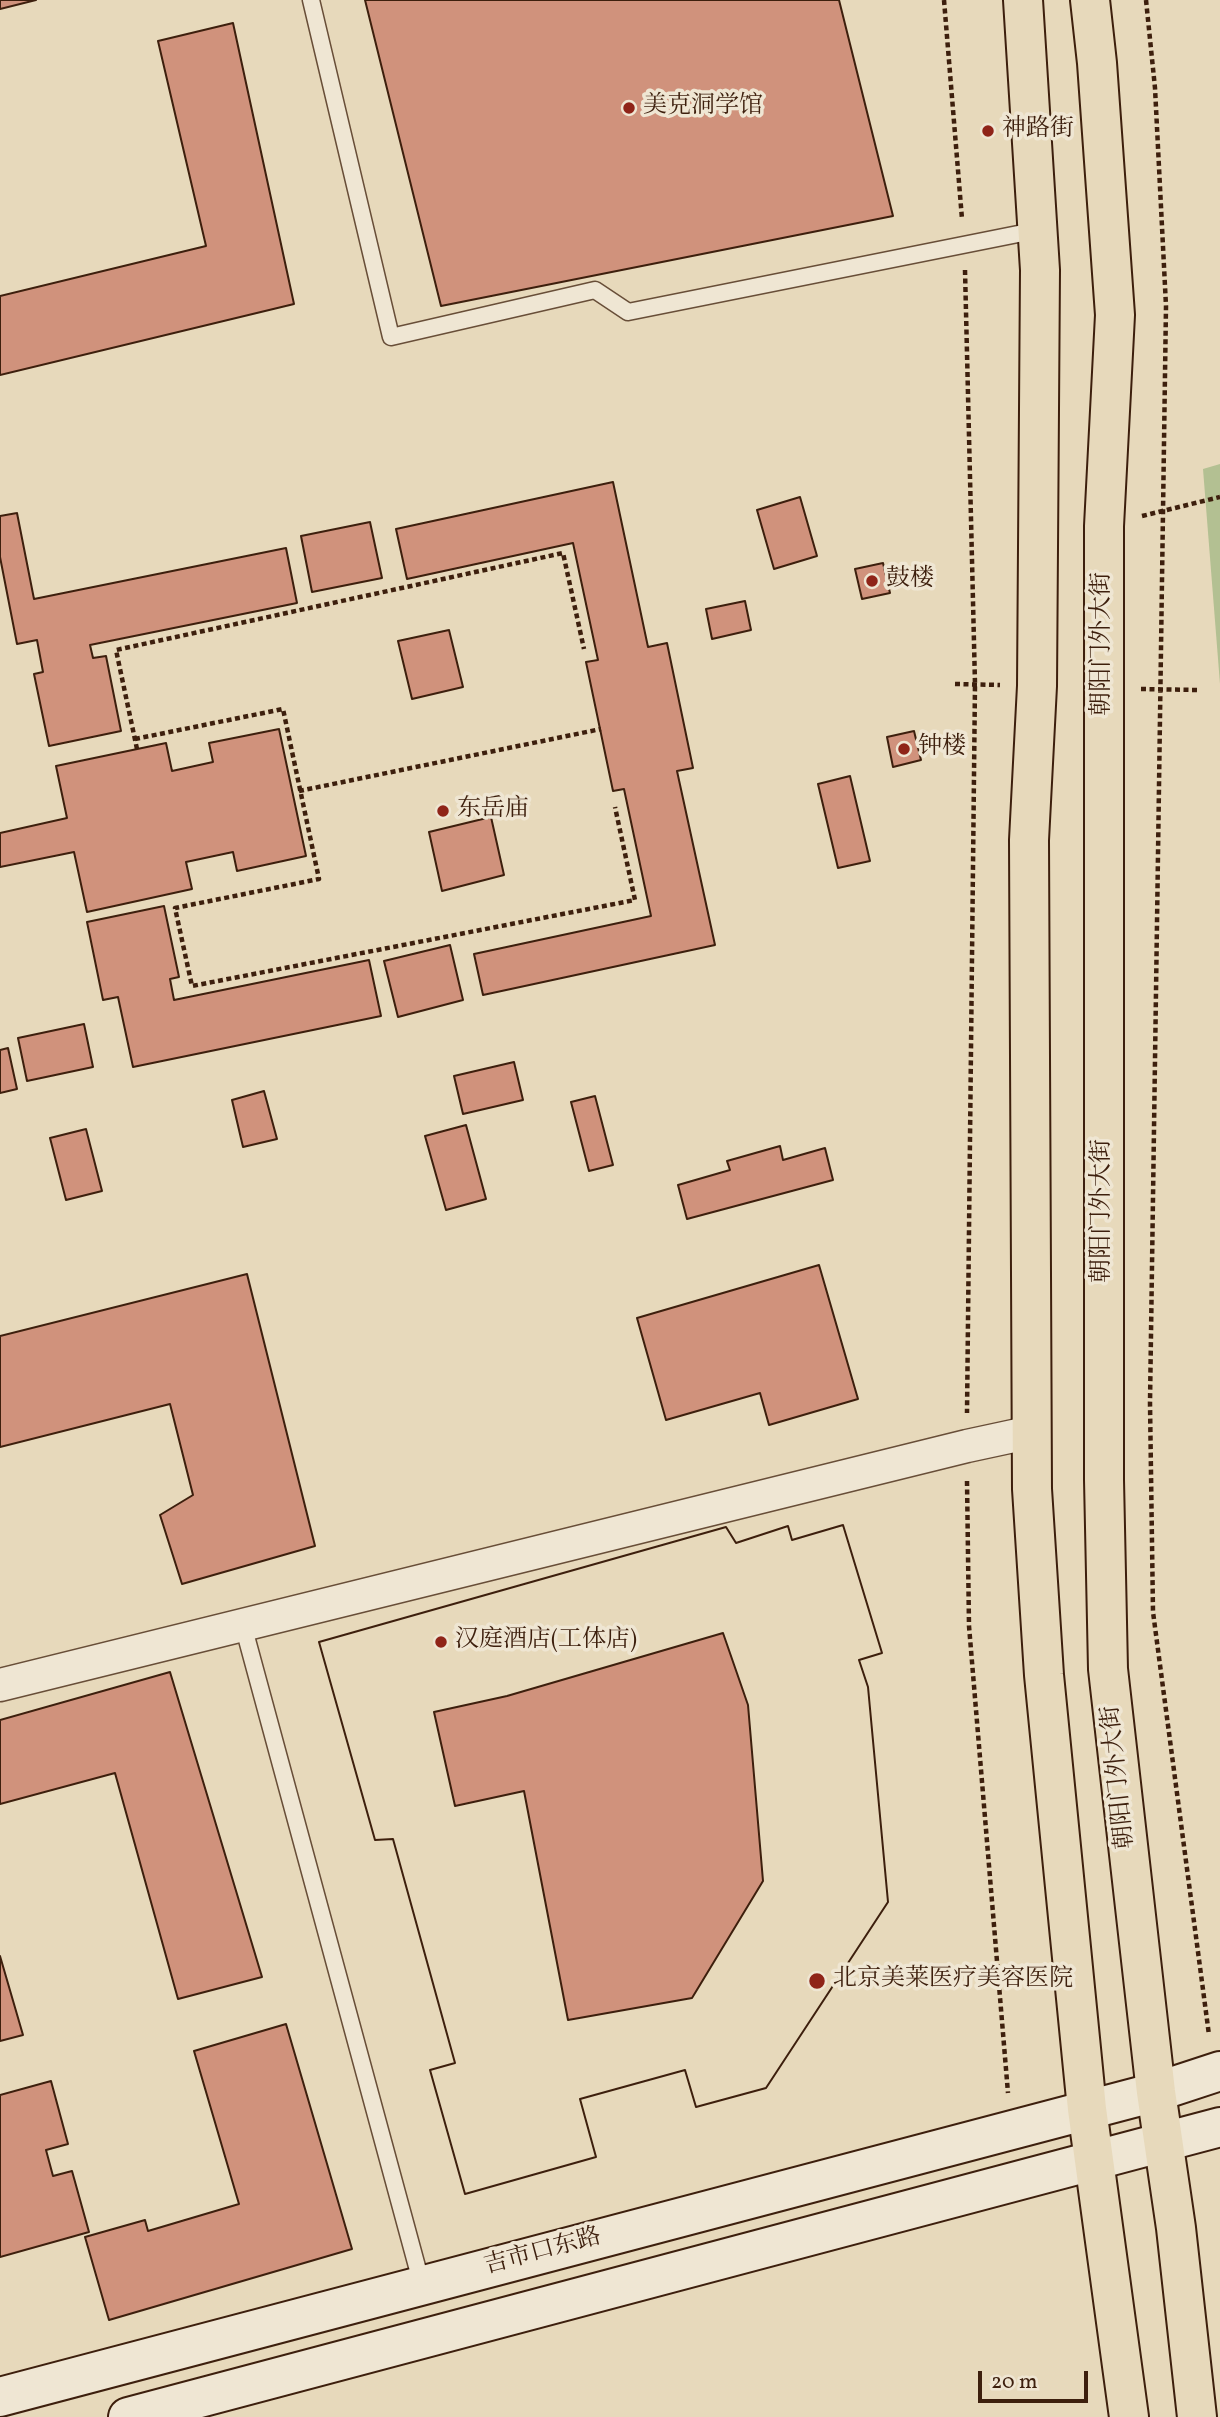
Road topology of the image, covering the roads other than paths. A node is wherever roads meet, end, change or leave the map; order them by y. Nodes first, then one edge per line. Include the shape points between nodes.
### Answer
1 (311, 0) edge
2 (1023, 0) edge
3 (1090, 0) edge
4 (1038, 230) junction
5 (1032, 1432) junction
6 (243, 1625) junction
7 (0, 1685) edge
8 (1217, 2072) edge
9 (1156, 2092) junction
10 (1087, 2109) junction
11 (1220, 2127) edge
12 (1164, 2143) junction
13 (1092, 2161) junction
14 (422, 2286) junction
15 (0, 2397) edge
16 (128, 2417) edge
17 (1129, 2417) edge
18 (1197, 2417) edge

1 - 4 lane via 391,337 595,290 628,312
2 - 4 highway
3 - 9 highway, 朝阳门外大街 via 1115,315 1104,526 1108,1669
4 - 5 highway via 1037,686 1029,840
5 - 6 street
5 - 10 highway via 1031,1489 1044,1675
6 - 7 street
6 - 14 lane
8 - 9 main road, 吉市口东路
9 - 10 main road, 吉市口东路
9 - 12 highway, 朝阳门外大街
10 - 13 highway
10 - 14 main road, 吉市口东路
11 - 12 main road
12 - 13 main road
12 - 18 highway, 朝阳门外大街
13 - 16 main road
13 - 17 highway
14 - 15 main road, 吉市口东路

